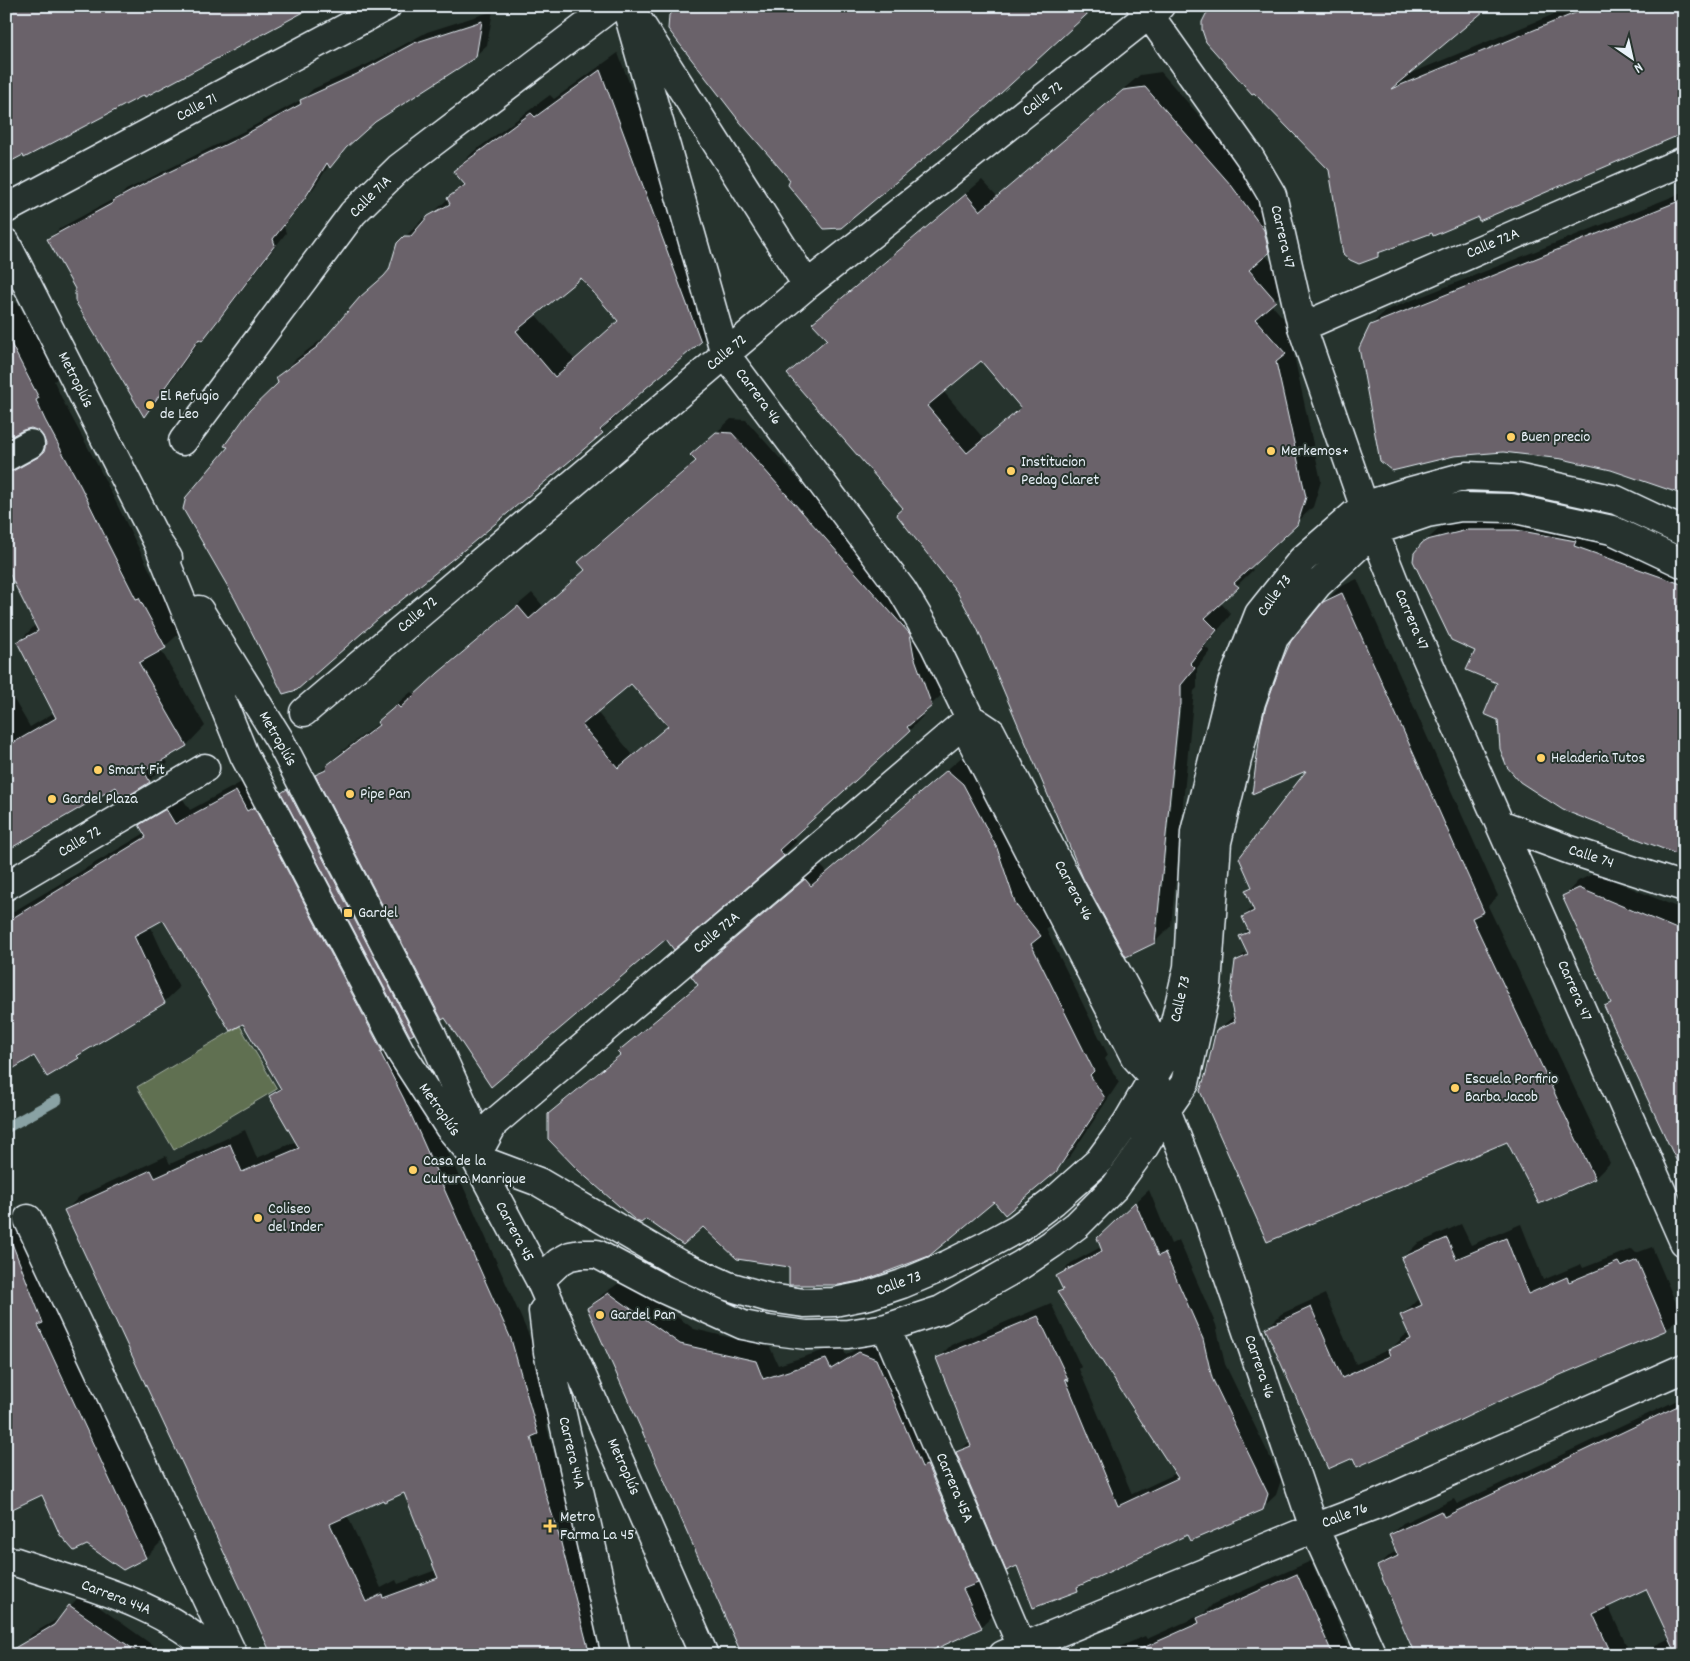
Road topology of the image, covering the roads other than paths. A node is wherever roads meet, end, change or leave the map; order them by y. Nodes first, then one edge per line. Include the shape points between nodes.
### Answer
1 (387, 6) edge
2 (612, 6) edge
3 (628, 6) edge
4 (1150, 9) edge
5 (1684, 161) edge
6 (6, 209) edge
7 (6, 243) edge
8 (807, 285) junction
9 (1302, 327) junction
10 (725, 354) junction
11 (183, 440) dead end
12 (30, 444) dead end
13 (6, 457) edge
14 (1369, 518) junction
15 (1684, 532) edge
16 (158, 543) junction
17 (1684, 564) edge
18 (304, 712) dead end
19 (970, 718) junction
20 (205, 768) dead end
21 (1500, 824) junction
22 (6, 886) edge
23 (1684, 887) edge
24 (1154, 1077) junction
25 (1166, 1110) junction
26 (475, 1158) junction
27 (28, 1219) dead end
28 (1018, 1228) junction
29 (1684, 1242) edge
30 (641, 1243) junction
31 (1037, 1254) junction
32 (629, 1270) junction
33 (540, 1280) junction
34 (886, 1328) junction
35 (1684, 1368) edge
36 (1314, 1528) junction
37 (6, 1561) edge
38 (1013, 1651) edge
39 (219, 1654) edge
40 (616, 1655) edge
41 (704, 1655) edge
42 (1372, 1655) edge

1 - 6 street, Calle 71
2 - 11 street, Calle 71A via 400,168 353,214
3 - 8 street, Carrera 46
3 - 10 street, Carrera 46
4 - 8 street, Calle 72
4 - 9 street, Carrera 47 via 1272,195
5 - 9 street, Calle 72A
7 - 16 street, Metroplús
8 - 10 street, Calle 72
9 - 14 street, Carrera 47
10 - 18 street, Calle 72
10 - 19 street, Carrera 46 via 902,590 934,644
12 - 13 street
14 - 15 street, Calle 73 via 1404,493 1466,476 1516,478 1616,500
14 - 17 street, Calle 73 via 1427,513 1461,506 1512,508 1612,530
14 - 21 street, Carrera 47 via 1404,607
14 - 24 street, Calle 73 via 1302,560 1259,614 1232,683 1195,832 1188,967 1168,1052
14 - 25 street, Calle 73 via 1274,638 1251,702 1217,842 1206,986 1185,1083
16 - 26 street, Metroplús via 244,755 400,1051 448,1127
16 - 26 street, Metroplús via 279,739 432,1035 468,1115
19 - 24 street, Carrera 46 via 972,741 1028,852 1135,1057
19 - 26 street, Calle 72A via 494,1123
20 - 22 street, Calle 72
21 - 23 street, Calle 74
21 - 29 street, Carrera 47
24 - 25 street, Carrera 46
24 - 28 street, Calle 73 via 1099,1161 1054,1202
25 - 31 street, Calle 73 via 1115,1187 1077,1225
25 - 36 street, Carrera 46 via 1206,1214
26 - 30 street, Calle 73 via 539,1182
26 - 33 street, Carrera 45
27 - 39 street
28 - 30 street, Calle 73 via 987,1246 902,1284 834,1302 804,1303 770,1298 728,1286
28 - 31 street
30 - 32 street
31 - 34 street, Calle 73 via 940,1310
32 - 33 street, Calle 73 via 597,1254 581,1254 559,1262
32 - 34 street, Calle 73 via 743,1325 806,1335 848,1334
33 - 40 street, Carrera 44A via 548,1352
33 - 41 street, Metroplús
34 - 38 street, Carrera 45A
35 - 36 street, Calle 76 via 1375,1505
36 - 38 street, Calle 76
36 - 42 street, Carrera 46
37 - 39 street, Carrera 44A via 118,1595 171,1620

